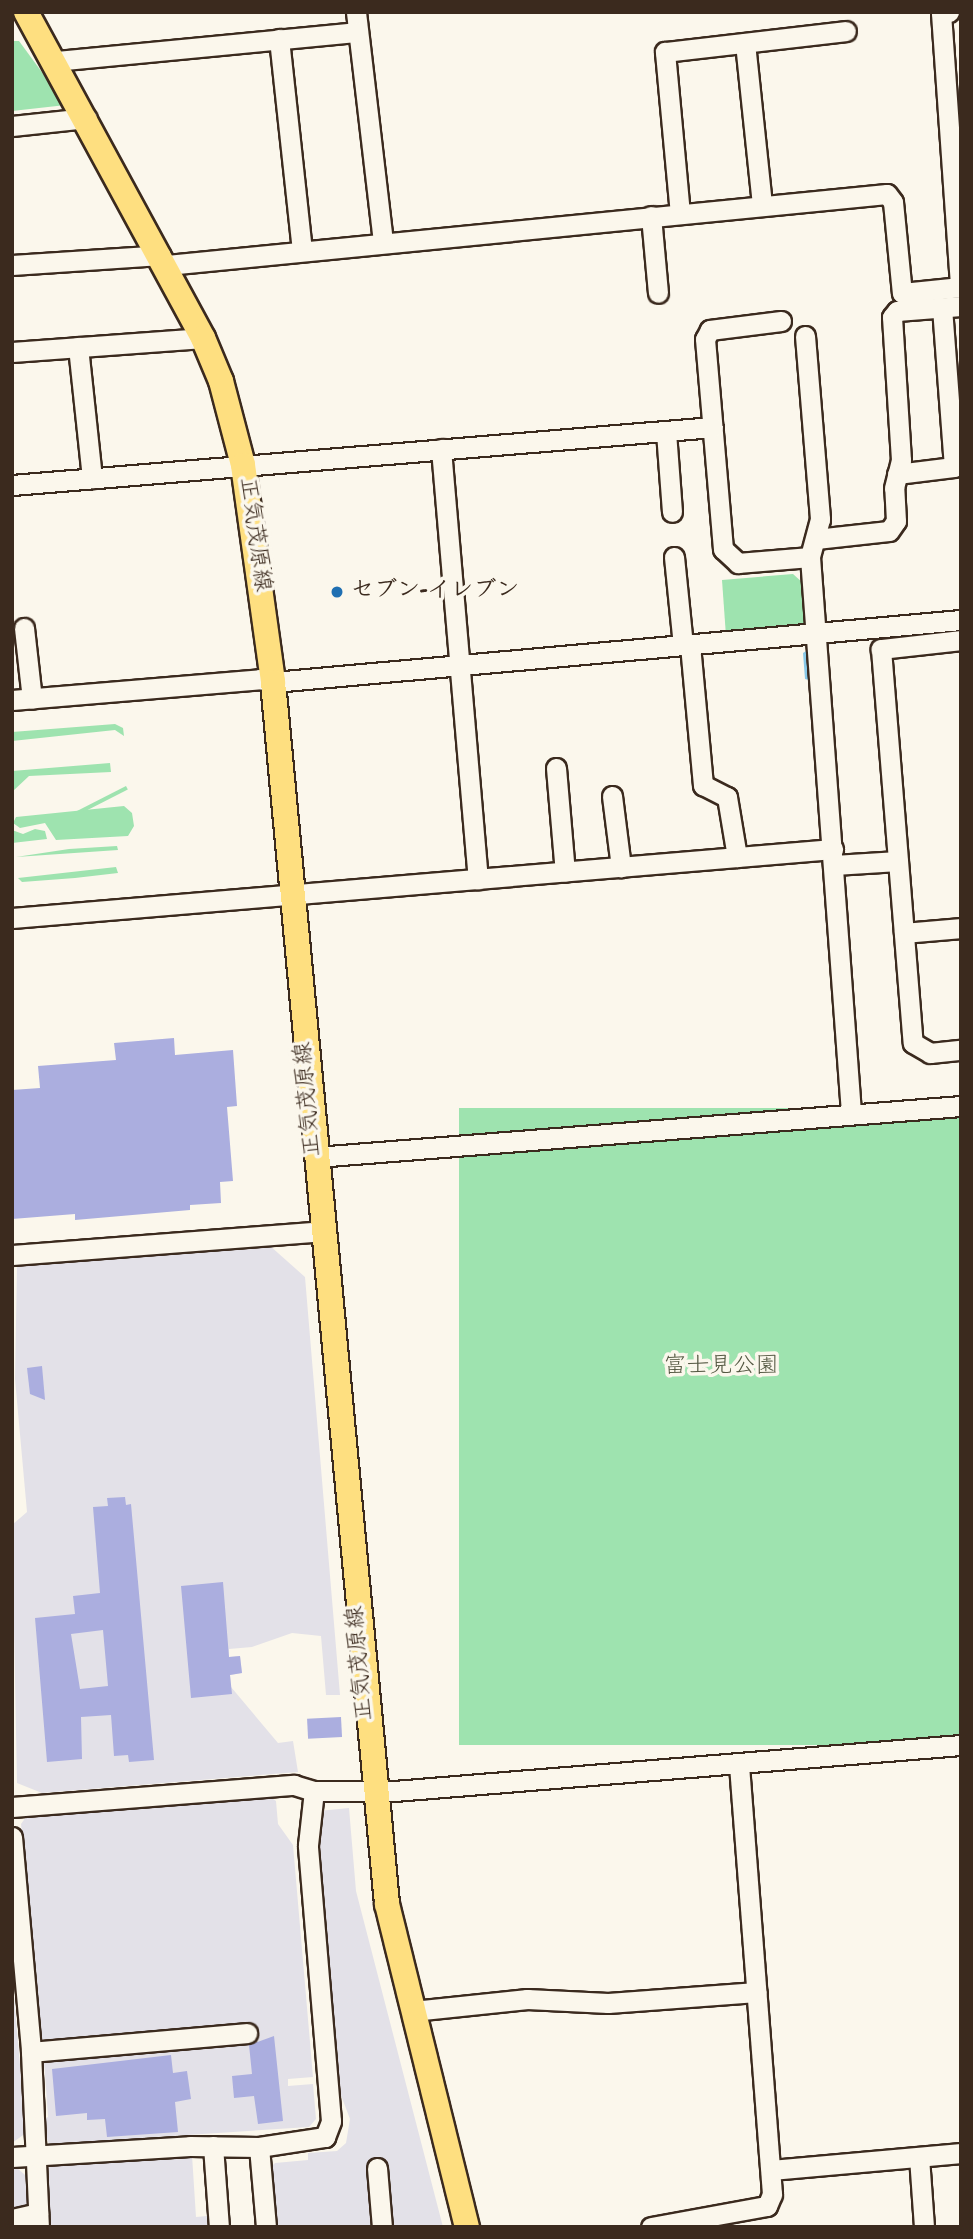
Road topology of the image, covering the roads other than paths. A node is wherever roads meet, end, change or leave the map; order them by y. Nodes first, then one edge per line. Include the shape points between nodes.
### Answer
1 (26, 12) edge
2 (949, 12) edge
3 (356, 21) edge
4 (846, 31) dead end
5 (279, 39) junction
6 (745, 43) junction
7 (52, 54) junction
8 (87, 118) junction
9 (12, 125) edge
10 (762, 205) junction
11 (680, 214) junction
12 (651, 216) junction
13 (383, 241) junction
14 (302, 250) junction
15 (164, 260) junction
16 (12, 265) edge
17 (961, 287) edge
18 (658, 293) dead end
19 (951, 307) edge
20 (781, 321) dead end
21 (805, 336) dead end
22 (203, 338) junction
23 (78, 347) junction
24 (12, 352) edge
25 (713, 427) junction
26 (666, 432) junction
27 (440, 449) junction
28 (243, 465) junction
29 (897, 474) junction
30 (92, 478) junction
31 (12, 485) edge
32 (672, 512) dead end
33 (813, 548) junction
34 (674, 557) dead end
35 (961, 620) edge
36 (24, 628) dead end
37 (819, 633) junction
38 (961, 640) edge
39 (686, 645) junction
40 (459, 665) junction
41 (273, 682) junction
42 (22, 699) edge
43 (556, 768) dead end
44 (612, 796) dead end
45 (737, 857) junction
46 (834, 857) junction
47 (898, 861) junction
48 (621, 867) junction
49 (565, 872) junction
50 (478, 879) junction
51 (292, 895) junction
52 (12, 918) edge
53 (961, 928) edge
54 (904, 933) junction
55 (961, 1050) edge
56 (961, 1106) edge
57 (851, 1113) junction
58 (316, 1157) junction
59 (322, 1231) junction
60 (12, 1255) edge
61 (961, 1745) edge
62 (739, 1763) junction
63 (373, 1790) junction
64 (314, 1791) junction
65 (12, 1807) edge
66 (12, 1837) edge
67 (757, 1992) junction
68 (413, 2011) junction
69 (247, 2034) dead end
70 (31, 2052) junction
71 (213, 2146) junction
72 (259, 2147) junction
73 (961, 2153) edge
74 (12, 2157) edge
75 (919, 2157) junction
76 (33, 2158) junction
77 (377, 2168) dead end
78 (771, 2170) junction
79 (12, 2219) edge
80 (38, 2220) edge
81 (219, 2227) edge
82 (266, 2227) edge
83 (382, 2227) edge
84 (467, 2227) edge
85 (651, 2227) edge
86 (924, 2227) edge

1 - 7 main road, 正気茂原線
2 - 17 street via 941,13
3 - 5 street
3 - 13 street
4 - 6 street
5 - 7 street
5 - 14 street
6 - 10 street
6 - 11 street via 665,52
7 - 8 main road, 正気茂原線
8 - 9 street
8 - 15 main road, 正気茂原線
10 - 11 street
10 - 17 street via 887,194 893,202 902,293
11 - 12 street
12 - 13 street
12 - 18 street
13 - 14 street
14 - 15 street
15 - 16 street
15 - 22 main road, 正気茂原線
19 - 29 street via 954,467
19 - 29 street via 897,311 892,317 901,460
20 - 25 street via 710,330 705,339
21 - 33 street via 820,519
22 - 23 street
22 - 28 main road, 正気茂原線 via 234,424
23 - 24 street
23 - 30 street
25 - 26 street
25 - 33 street via 723,549 729,559 738,563
26 - 27 street
26 - 32 street
27 - 28 street
27 - 40 street
28 - 30 street
28 - 41 main road, 正気茂原線
29 - 33 street via 896,521 889,531
30 - 31 street
33 - 37 street
34 - 39 street
35 - 37 street
36 - 42 street
37 - 39 street
37 - 46 street
38 - 47 street via 881,649
39 - 40 street
39 - 45 street via 703,785 727,797
40 - 41 street
40 - 50 street
41 - 42 street via 260,679
41 - 51 main road, 正気茂原線
43 - 49 street
44 - 48 street
45 - 46 street
45 - 48 street
46 - 47 street
46 - 57 street
47 - 54 street
48 - 49 street
49 - 50 street
50 - 51 street
51 - 52 street
51 - 58 main road, 正気茂原線
53 - 54 street
54 - 55 street via 913,1043 930,1053
56 - 57 street
57 - 58 street
58 - 59 main road, 正気茂原線
59 - 60 street
59 - 63 main road, 正気茂原線
61 - 62 street
62 - 63 street
62 - 67 street
63 - 64 street
63 - 68 main road, 正気茂原線 via 387,1904
64 - 65 street via 294,1785
64 - 72 street via 308,1845 330,2130 320,2141
66 - 70 street
67 - 68 street via 608,2003 527,1999
67 - 78 street
68 - 84 main road, 正気茂原線
69 - 70 street
70 - 76 street
71 - 72 street
71 - 76 street
71 - 81 street
72 - 82 street
73 - 75 street
74 - 76 street
75 - 78 street
75 - 86 street
76 - 80 street
77 - 83 street
78 - 85 street via 768,2206
79 - 80 street

